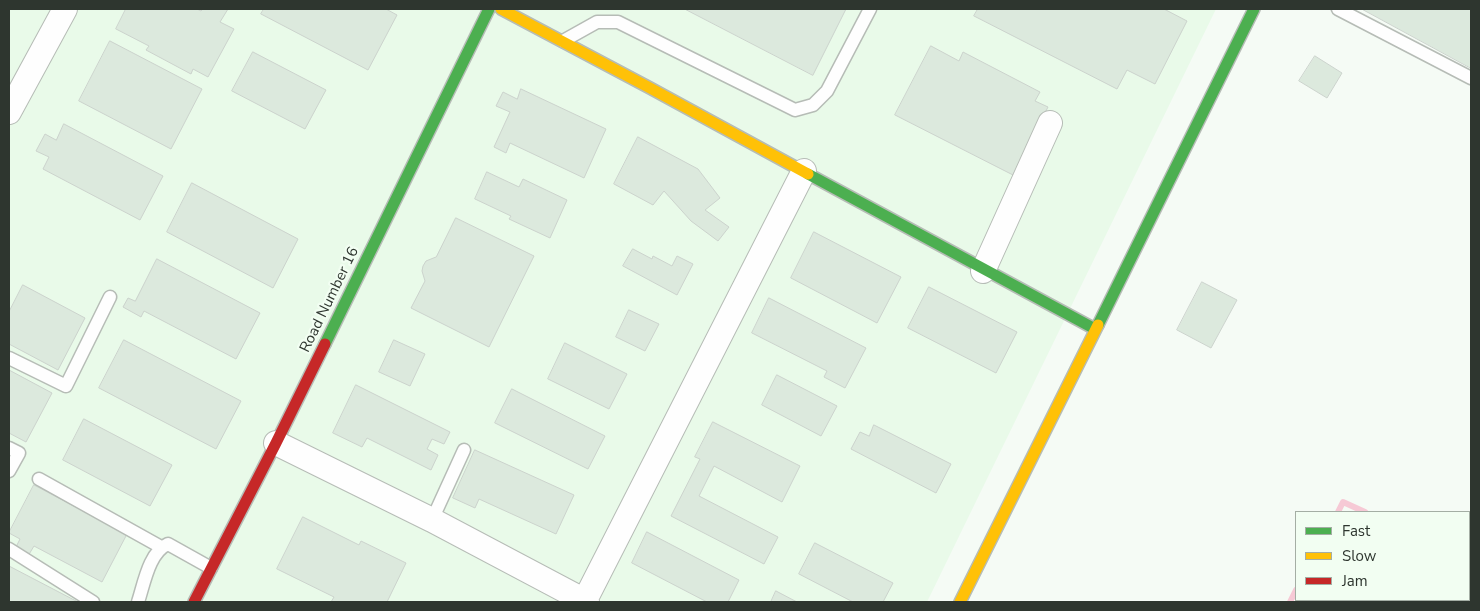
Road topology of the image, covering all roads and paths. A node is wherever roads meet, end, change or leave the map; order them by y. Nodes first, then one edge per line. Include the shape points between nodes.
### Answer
1 (65, 9) edge
2 (489, 9) edge
3 (501, 9) edge
4 (870, 9) edge
5 (1338, 9) edge
6 (1250, 10) edge
7 (563, 41) junction
8 (1471, 78) edge
9 (9, 112) edge
10 (1050, 123) dead end
11 (804, 171) junction
12 (983, 271) junction
13 (110, 297) dead end
14 (1095, 329) junction
15 (9, 358) edge
16 (276, 443) junction
17 (9, 448) edge
18 (464, 450) dead end
19 (9, 471) edge
20 (39, 479) dead end
21 (432, 520) junction
22 (161, 547) junction
23 (9, 549) edge
24 (211, 568) junction
25 (93, 602) edge
26 (138, 602) edge
27 (194, 602) edge
28 (585, 602) edge
29 (960, 602) edge

1 - 9 street
2 - 16 street, Road Number 16
3 - 7 street
4 - 7 lane via 827,91 813,106 795,110 618,22 597,22
5 - 8 lane
6 - 14 street
7 - 11 street
10 - 12 street
11 - 12 street
11 - 28 street
12 - 14 street
13 - 15 lane via 66,386
14 - 29 street
16 - 21 street
16 - 24 street, Road Number 16
17 - 19 lane via 19,453
18 - 21 lane
20 - 22 lane
21 - 28 street
22 - 24 lane via 168,544
22 - 26 lane via 154,555
23 - 25 lane
24 - 27 street, Road Number 16

